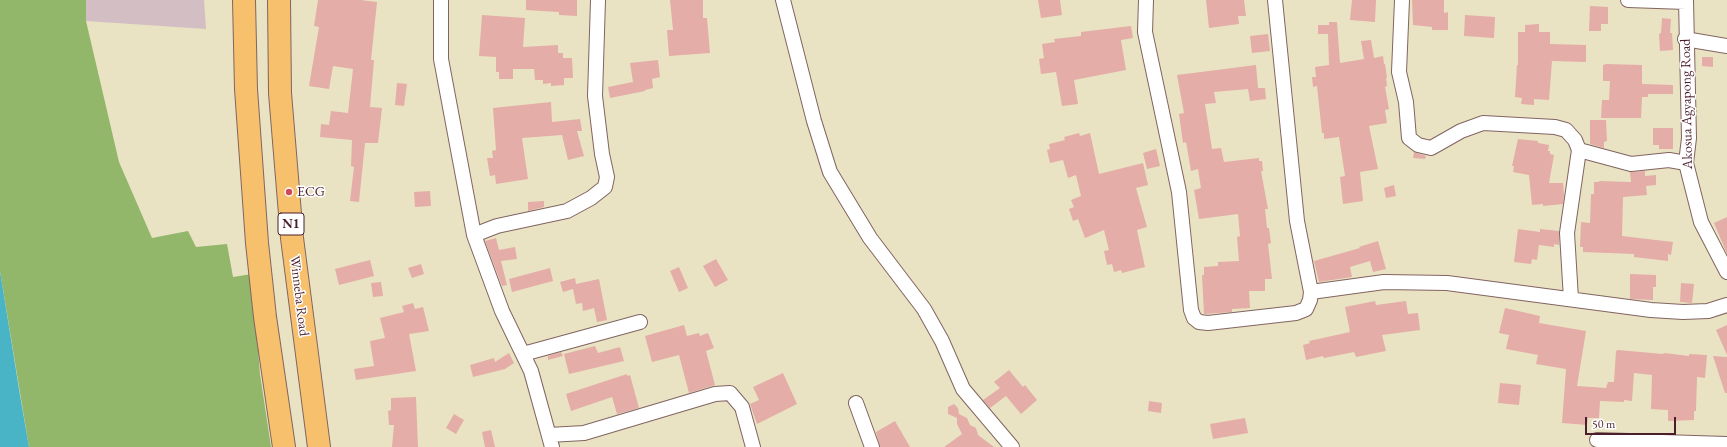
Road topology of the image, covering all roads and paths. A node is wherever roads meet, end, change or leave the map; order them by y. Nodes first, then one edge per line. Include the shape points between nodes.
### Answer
1 (244, 0) edge
2 (279, 0) edge
3 (441, 0) edge
4 (598, 0) edge
5 (783, 0) edge
6 (1146, 0) edge
7 (1275, 0) edge
8 (1402, 0) edge
9 (1628, 0) edge
10 (1686, 1) edge
11 (1685, 39) junction
12 (1727, 46) edge
13 (1579, 150) junction
14 (1686, 163) junction
15 (474, 235) junction
16 (1727, 272) edge
17 (1311, 292) junction
18 (1571, 299) junction
19 (1727, 305) edge
20 (640, 322) dead end
21 (522, 354) junction
22 (856, 403) dead end
23 (1597, 440) dead end
24 (551, 441) edge
25 (1727, 444) edge
26 (284, 447) edge
27 (319, 447) edge
28 (753, 447) edge
29 (872, 447) edge
30 (1012, 447) edge

1 - 26 highway via 247,96 257,243
2 - 27 highway, Winneba Road / N1 via 280,93 292,238
3 - 15 street via 442,59
4 - 15 street via 595,96 607,177 605,187 568,211 496,226
5 - 30 street via 830,172 870,238 924,309 942,341 963,389
6 - 17 street via 1144,32 1179,192 1194,318 1199,322 1208,323 1296,313 1306,309
7 - 17 street via 1297,222
8 - 13 street via 1399,72 1406,102 1409,138 1418,145 1431,148 1461,131 1483,123 1555,127 1566,130 1575,140
9 - 10 street
10 - 11 street, Akosua Agyapong Road
11 - 12 street
11 - 14 street, Akosua Agyapong Road via 1688,138
13 - 14 street via 1631,164 1669,160
13 - 18 street via 1567,233
14 - 16 street, Akosua Agyapong Road via 1701,222
15 - 21 street via 502,311
17 - 18 street via 1384,282 1447,283
18 - 19 street via 1683,312 1708,311
20 - 21 street
21 - 24 street via 531,372
22 - 29 street
23 - 25 street
24 - 28 street via 715,394 730,393 742,407

